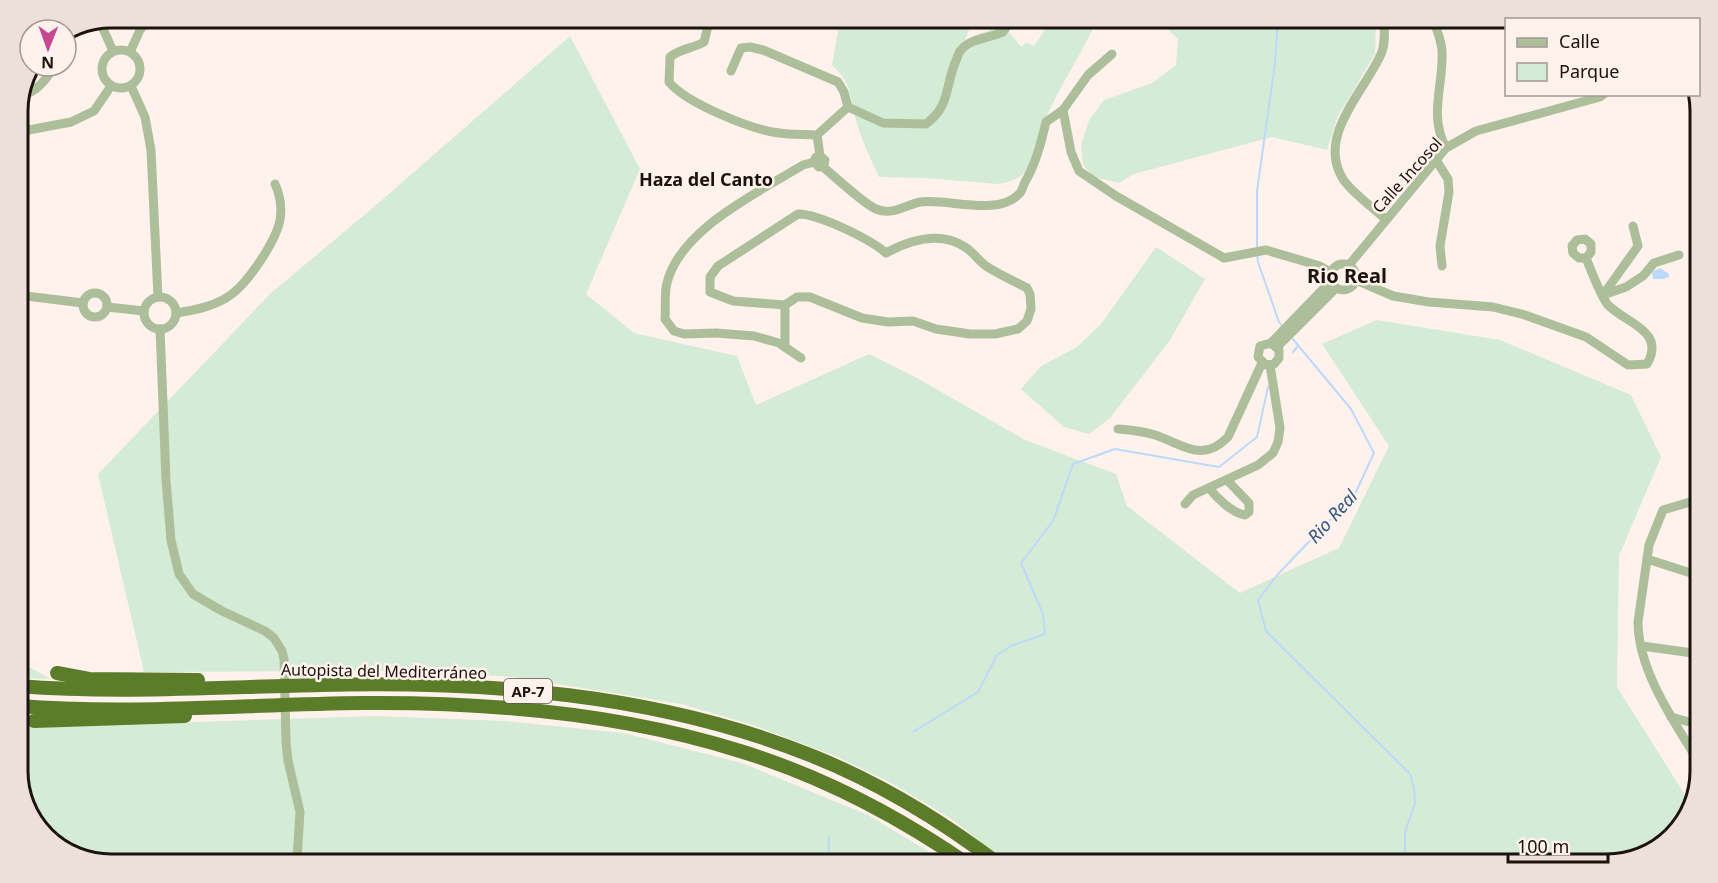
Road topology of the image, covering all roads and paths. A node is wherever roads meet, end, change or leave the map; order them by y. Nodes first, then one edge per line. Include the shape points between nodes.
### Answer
1 (142, 28) edge
2 (708, 28) edge
3 (1006, 28) edge
4 (1384, 28) edge
5 (1435, 28) edge
6 (103, 29) edge
7 (113, 51) junction
8 (130, 52) junction
9 (1112, 54) dead end
10 (731, 71) dead end
11 (48, 78) edge
12 (111, 86) junction
13 (131, 86) junction
14 (31, 91) edge
15 (1602, 96) edge
16 (848, 107) junction
17 (1063, 110) junction
18 (29, 130) edge
19 (817, 135) junction
20 (1446, 148) junction
21 (1436, 160) junction
22 (819, 161) junction
23 (275, 184) dead end
24 (1386, 220) junction
25 (1633, 225) dead end
26 (1679, 255) dead end
27 (1586, 258) dead end
28 (1349, 265) junction
29 (1442, 266) dead end
30 (1330, 272) junction
31 (1356, 280) junction
32 (1333, 285) junction
33 (1603, 295) junction
34 (29, 296) edge
35 (158, 297) junction
36 (83, 303) junction
37 (785, 305) junction
38 (107, 307) junction
39 (144, 311) junction
40 (176, 313) junction
41 (160, 329) junction
42 (1274, 345) junction
43 (785, 347) junction
44 (801, 358) dead end
45 (1266, 364) junction
46 (1118, 429) dead end
47 (1227, 480) junction
48 (1209, 488) junction
49 (1690, 502) edge
50 (1185, 504) dead end
51 (1647, 559) junction
52 (1690, 573) edge
53 (1642, 646) junction
54 (1690, 653) edge
55 (57, 673) dead end
56 (29, 686) edge
57 (446, 686) junction
58 (29, 706) edge
59 (486, 707) junction
60 (1671, 717) junction
61 (34, 721) dead end
62 (1690, 722) edge
63 (1690, 748) edge
64 (297, 854) edge
65 (952, 854) edge
66 (984, 854) edge

1 - 8 street
2 - 19 street via 704,42 670,57 669,82 676,91 757,129
3 - 16 street via 960,51 944,104 926,124 883,123
4 - 24 street via 1383,52 1341,125 1335,160 1343,180
5 - 20 street via 1442,49 1436,113
6 - 7 street
7 - 8 street
7 - 12 street via 101,69
8 - 13 street via 140,69
9 - 17 street via 1088,75
10 - 16 street via 741,48 763,50 838,82
11 - 14 street
12 - 13 street
12 - 18 street via 94,111 72,122
13 - 35 street via 145,117 151,150
15 - 20 street, Calle Incosol via 1476,130
16 - 19 street
17 - 22 street via 1046,122 1036,163 1019,194 1003,204 920,202 900,210 875,209
17 - 30 street via 1079,171 1116,196 1224,258 1266,250
19 - 22 street
20 - 21 street, Calle Incosol
21 - 24 street, Calle Incosol
21 - 29 street via 1448,179 1449,192 1440,246
22 - 43 street via 803,165 695,235 676,258 667,283 665,319 674,331 754,336
23 - 40 street via 280,194 280,221 260,263 233,294 201,310
24 - 28 street, Calle Incosol
25 - 33 street via 1638,246
26 - 33 street via 1654,263 1626,287
27 - 33 street
28 - 30 street via 1342,263
28 - 31 street
30 - 32 street
31 - 32 street via 1350,288 1340,290
31 - 33 street via 1393,296 1493,307 1525,315 1586,337 1628,365 1647,364 1654,349 1652,339 1608,305
32 - 42 street
34 - 36 street
35 - 39 street via 148,302
35 - 40 street via 171,301
36 - 38 street via 96,293
36 - 38 street via 83,310 93,317
37 - 37 street via 797,297 810,297 862,318 913,321 970,334 1018,329 1027,321 1031,309 1027,288 986,266 966,247 948,238 923,239 886,253 810,214 798,214 718,266 710,277 710,292 733,301
37 - 43 street
38 - 39 street
39 - 41 street via 148,323
40 - 41 street via 171,324
41 - 64 street via 166,480 171,540 179,574 194,594 265,631 282,651 288,761 300,812
42 - 45 street via 1279,358 1274,364
42 - 45 street via 1263,344 1258,349 1258,357
43 - 44 street
45 - 46 street via 1228,437 1212,449 1196,451 1152,434
45 - 47 street via 1280,428 1278,442 1268,459
47 - 48 street
47 - 48 street via 1249,503 1245,515
48 - 50 street via 1193,495
49 - 51 street via 1663,510
51 - 52 street
51 - 53 street via 1638,622
53 - 54 street
53 - 60 street
55 - 57 highway via 89,679 416,679
56 - 57 highway, Autopista del Mediterráneo / AP-7 via 121,690
57 - 66 highway, Autopista del Mediterráneo / AP-7 via 586,697 682,715 774,742 838,767 887,792
58 - 59 highway, Autopista del Mediterráneo / AP-7 via 124,709 365,703
59 - 61 highway
59 - 65 highway, Autopista del Mediterráneo / AP-7 via 626,724 742,751 873,806
60 - 62 street
60 - 63 street

